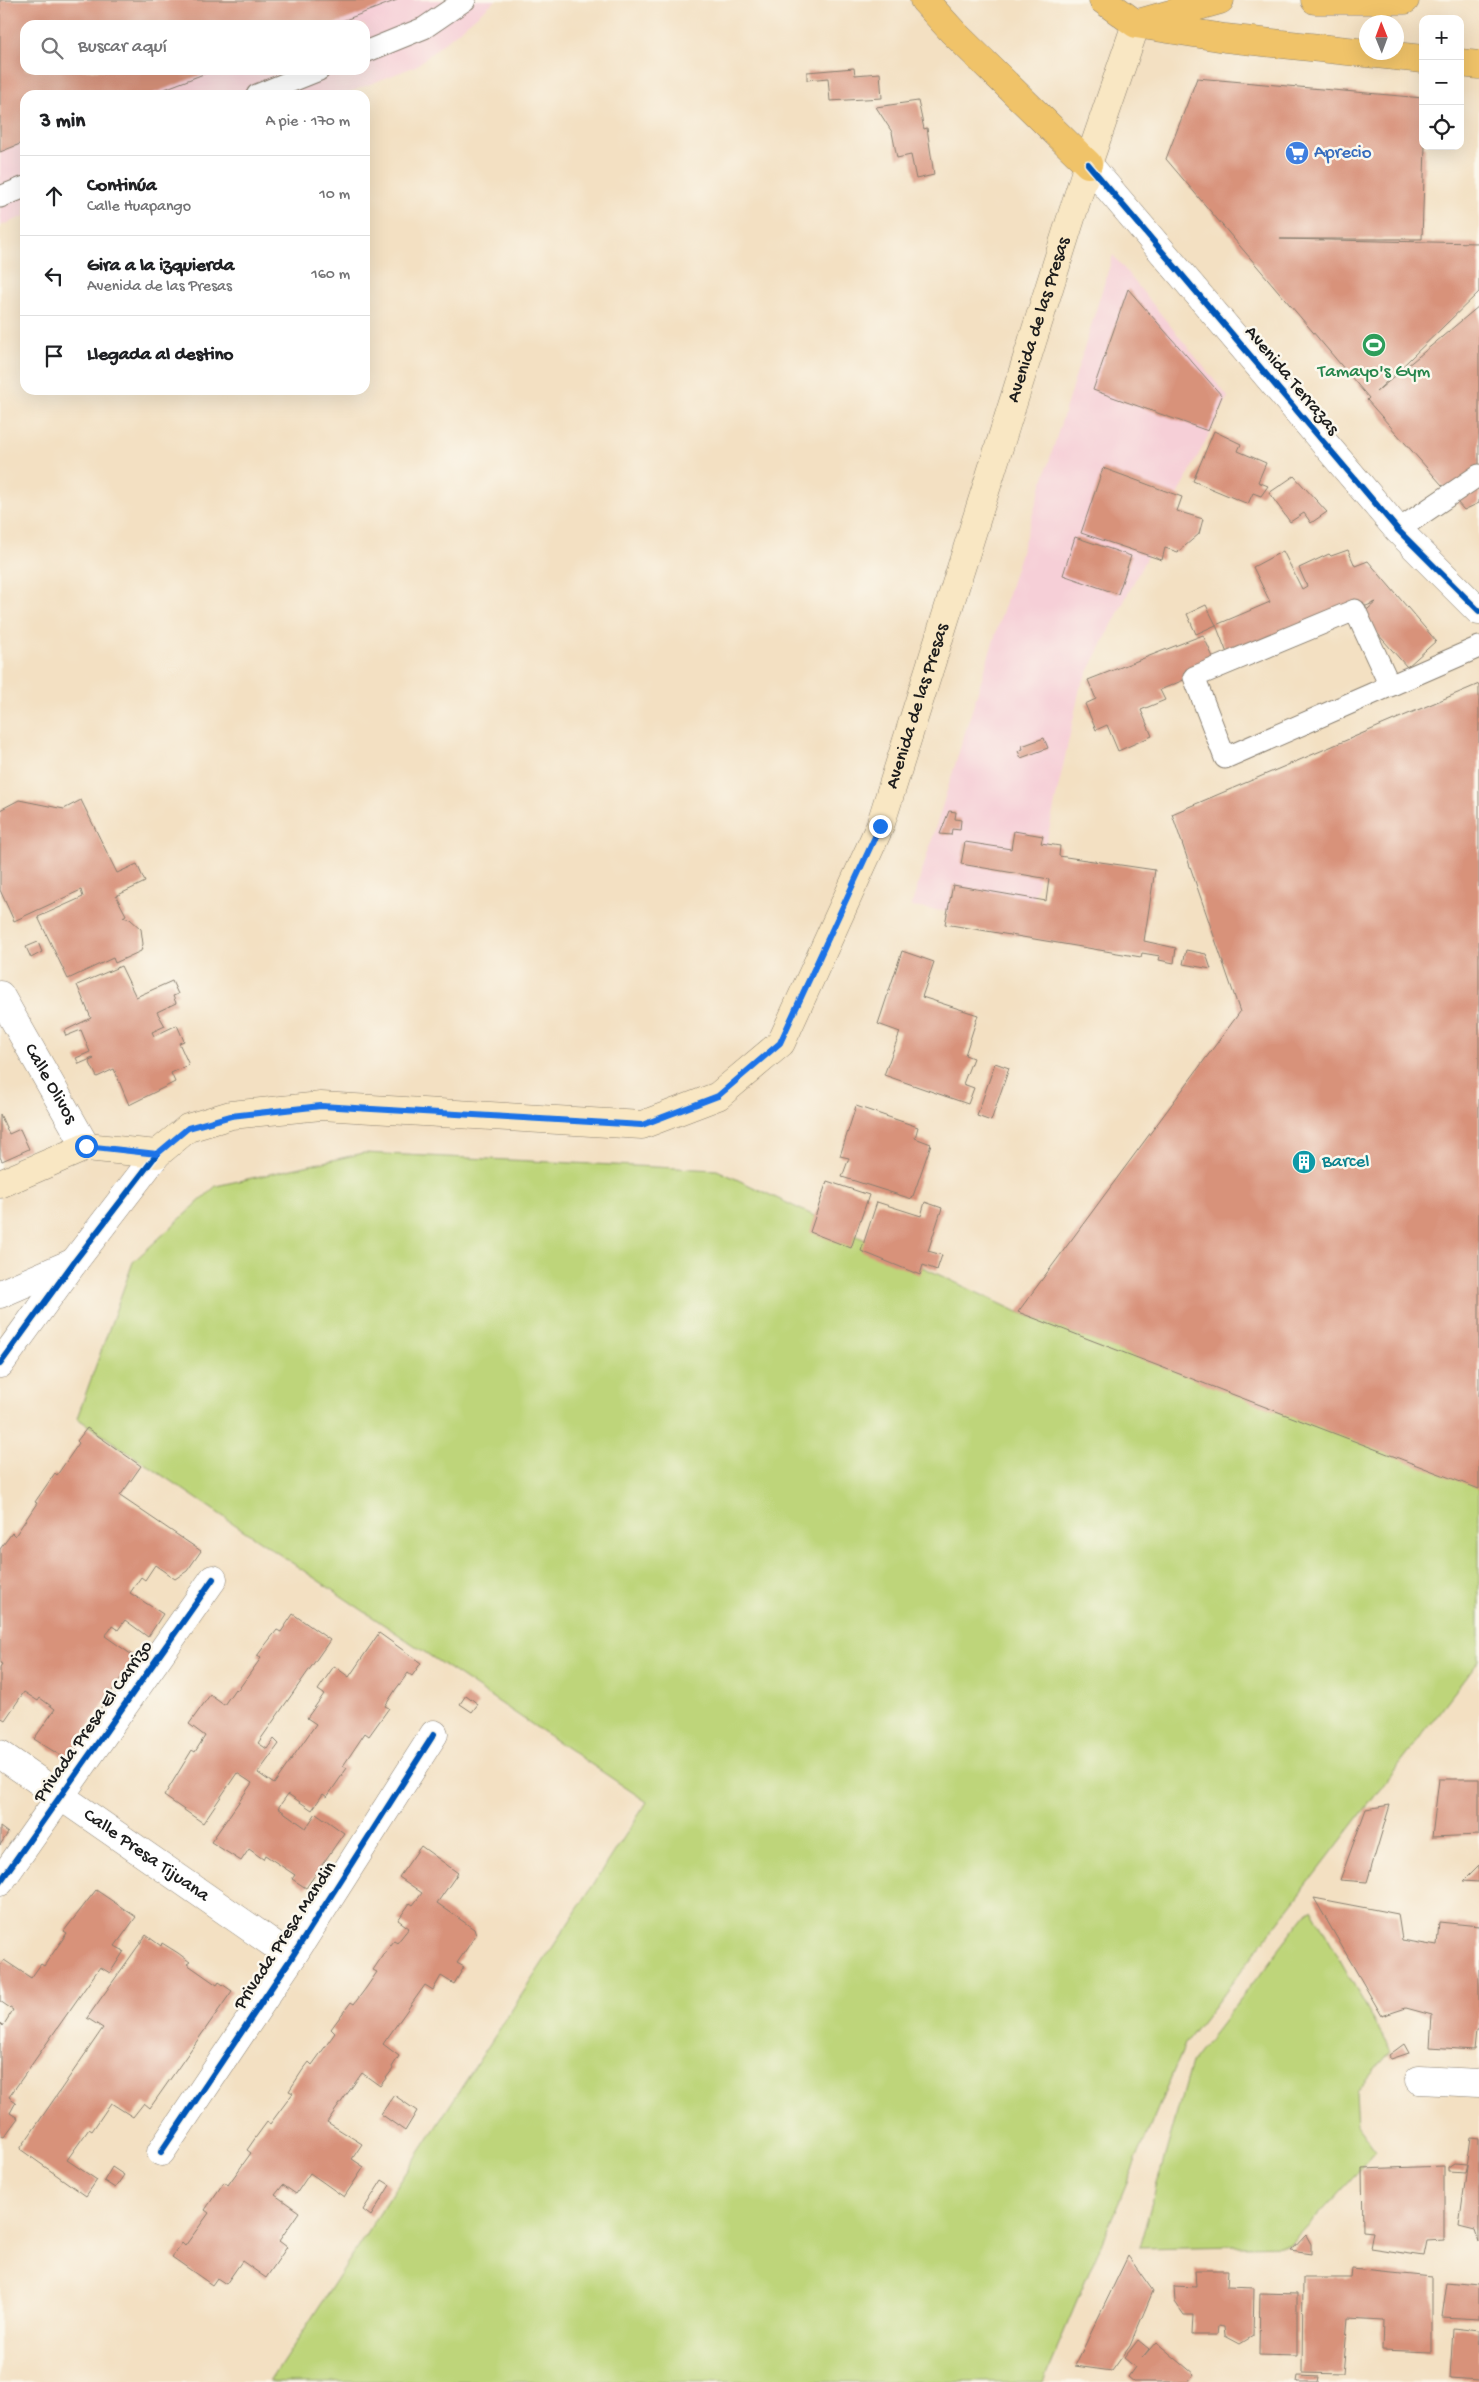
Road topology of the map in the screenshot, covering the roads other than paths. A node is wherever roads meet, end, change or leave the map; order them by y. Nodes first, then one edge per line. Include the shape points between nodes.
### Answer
1 (464, 0) edge
2 (924, 0) edge
3 (1102, 0) edge
4 (1220, 0) edge
5 (1315, 0) edge
6 (1405, 0) edge
7 (1130, 12) edge
8 (370, 50) edge
9 (1419, 59) edge
10 (1464, 63) edge
11 (1479, 65) edge
12 (306, 75) edge
13 (269, 90) edge
14 (1088, 164) junction
15 (20, 189) edge
16 (0, 197) edge
17 (1479, 475) edge
18 (1398, 530) junction
19 (1479, 611) edge
20 (1479, 647) edge
21 (1390, 686) junction
22 (0, 995) edge
23 (86, 1146) junction
24 (157, 1154) junction
25 (0, 1184) edge
26 (74, 1262) junction
27 (0, 1294) edge
28 (0, 1364) edge
29 (212, 1579) dead end
30 (434, 1734) dead end
31 (0, 1754) edge
32 (60, 1796) junction
33 (0, 1882) edge
34 (292, 1957) junction
35 (1418, 2080) dead end
36 (1479, 2083) edge
37 (161, 2152) dead end

1 - 8 lane via 424,28
2 - 14 main road
3 - 7 main road
4 - 7 main road via 1189,7
5 - 6 main road
7 - 9 main road via 1225,38
7 - 14 main road, Avenida de las Presas
10 - 11 main road
12 - 13 lane
14 - 18 street, Avenida Terrazas
14 - 24 main road, Avenida de las Presas via 880,826 780,1043 718,1096 642,1125 321,1106 231,1116 188,1128
15 - 16 lane
17 - 18 lane
18 - 19 street, Avenida Terrazas
20 - 21 lane
21 - 21 lane via 1355,610 1194,677 1225,758
22 - 23 street, Calle Olivos
23 - 24 main road
23 - 25 main road
24 - 26 street, Avenida de las Presas
26 - 27 street
26 - 28 street, Avenida de las Presas
29 - 32 street, Privada Presa El Carrizo
30 - 34 street, Privada Presa Mandin
31 - 32 street, Calle Presa Tijuana
32 - 33 street, Privada Presa El Carrizo
32 - 34 street, Calle Presa Tijuana
34 - 37 street, Privada Presa Mandin
35 - 36 street

